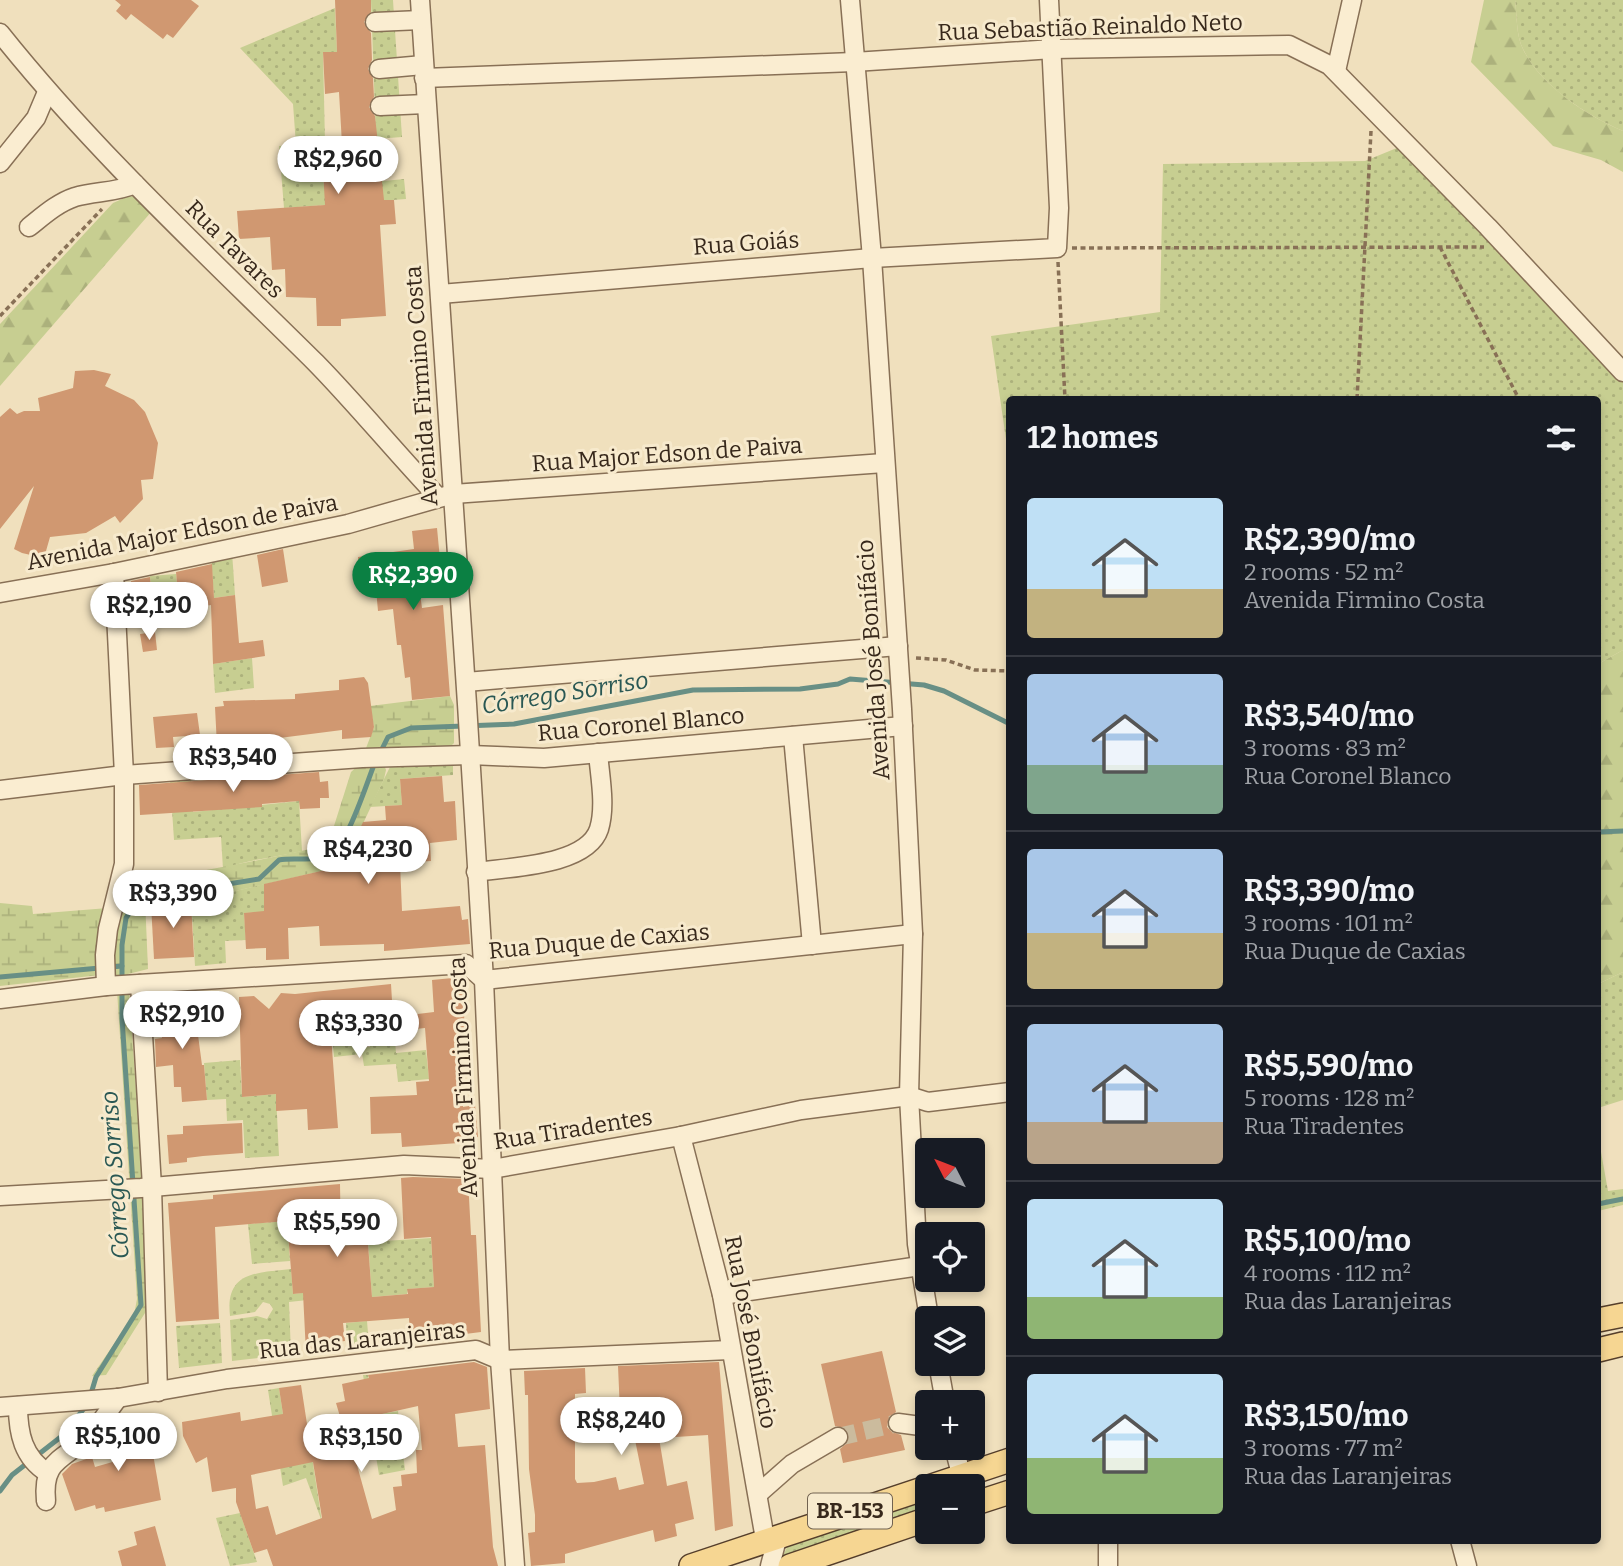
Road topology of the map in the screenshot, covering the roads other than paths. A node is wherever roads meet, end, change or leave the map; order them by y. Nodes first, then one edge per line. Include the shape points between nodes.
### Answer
1 (420, 0) edge
2 (850, 0) edge
3 (1049, 0) edge
4 (1352, 0) edge
5 (421, 20) junction
6 (375, 22) dead end
7 (0, 33) edge
8 (1053, 49) junction
9 (854, 62) junction
10 (379, 69) dead end
11 (1336, 71) junction
12 (424, 72) junction
13 (47, 92) junction
14 (426, 104) junction
15 (380, 106) dead end
16 (0, 163) edge
17 (135, 184) junction
18 (29, 228) dead end
19 (872, 258) junction
20 (440, 294) junction
21 (1623, 372) edge
22 (884, 463) junction
23 (446, 496) junction
24 (114, 573) junction
25 (0, 593) edge
26 (898, 657) junction
27 (466, 682) junction
28 (903, 718) junction
29 (793, 736) junction
30 (470, 749) junction
31 (598, 753) junction
32 (124, 775) junction
33 (0, 790) edge
34 (476, 872) junction
35 (913, 934) junction
36 (812, 945) junction
37 (484, 980) junction
38 (123, 986) junction
39 (0, 999) edge
40 (1006, 1092) edge
41 (909, 1096) junction
42 (681, 1136) junction
43 (492, 1168) junction
44 (141, 1188) junction
45 (0, 1196) edge
46 (916, 1222) edge
47 (915, 1267) edge
48 (722, 1295) junction
49 (1623, 1315) edge
50 (1601, 1319) edge
51 (1623, 1344) edge
52 (1601, 1349) edge
53 (730, 1350) junction
54 (500, 1360) junction
55 (158, 1392) junction
56 (118, 1398) junction
57 (9, 1406) edge
58 (898, 1423) tunnel mouth
59 (915, 1425) edge
60 (838, 1437) tunnel mouth
61 (1006, 1462) edge
62 (42, 1470) junction
63 (976, 1474) edge
64 (1006, 1493) edge
65 (758, 1494) junction
66 (915, 1494) edge
67 (985, 1500) edge
68 (46, 1501) dead end
69 (915, 1523) edge
70 (776, 1536) junction
71 (1108, 1544) edge
72 (1461, 1544) edge
73 (516, 1566) edge
74 (691, 1566) edge
75 (770, 1566) edge
76 (790, 1566) edge
77 (1108, 1566) edge
78 (1467, 1566) edge

1 - 5 street, Avenida Firmino Costa
2 - 9 street, Avenida José Bonifácio
3 - 8 street
4 - 11 street
5 - 6 street
5 - 12 street, Avenida Firmino Costa
7 - 13 street, Rua Tavares
8 - 9 street, Rua Sebastião Reinaldo Neto
8 - 11 street, Rua Sebastião Reinaldo Neto via 1289,45
8 - 19 street, Rua Goiás via 1057,248
9 - 12 street, Rua Sebastião Reinaldo Neto
9 - 19 street, Avenida José Bonifácio
10 - 12 street, Rua Sebastião Reinaldo Neto
11 - 21 street, Rua Sebastião Reinaldo Neto
12 - 14 street, Avenida Firmino Costa
13 - 16 street via 36,118
13 - 17 street, Rua Tavares
14 - 15 street
14 - 20 street, Avenida Firmino Costa
17 - 18 street via 118,192 76,197
17 - 23 street, Rua Tavares
19 - 20 street, Rua Goiás
19 - 22 street, Avenida José Bonifácio
20 - 23 street, Avenida Firmino Costa
22 - 23 street, Rua Major Edson de Paiva
22 - 26 street, Avenida José Bonifácio
23 - 24 street, Avenida Major Edson de Paiva via 348,524
23 - 27 street, Avenida Firmino Costa
24 - 25 street, Avenida Major Edson de Paiva
24 - 32 street
26 - 27 street
26 - 28 street, Avenida José Bonifácio
27 - 30 street, Avenida Firmino Costa
28 - 29 street, Rua Coronel Blanco
28 - 35 street, Avenida José Bonifácio
29 - 31 street, Rua Coronel Blanco
29 - 36 street
30 - 31 street, Rua Coronel Blanco via 544,758
30 - 32 street, Rua Coronel Blanco
30 - 34 street, Avenida Firmino Costa
31 - 34 street via 602,813 592,842 564,859
32 - 33 street
32 - 38 street via 124,864 105,954
34 - 37 street, Avenida Firmino Costa
35 - 36 street, Rua Duque de Caxias
35 - 41 street, Avenida José Bonifácio
36 - 37 street, Rua Duque de Caxias
37 - 38 street, Rua Duque de Caxias via 466,964
37 - 43 street, Avenida Firmino Costa
38 - 39 street, Rua Duque de Caxias
38 - 44 street
40 - 41 street, Rua Tiradentes via 928,1102
41 - 42 street, Rua Tiradentes via 801,1110
41 - 46 street, Avenida José Bonifácio
42 - 43 street, Rua Tiradentes
42 - 48 street, Rua José Bonifácio
43 - 44 street, Rua Tiradentes via 404,1165
43 - 54 street, Avenida Firmino Costa
44 - 45 street, Rua Tiradentes
44 - 55 street
47 - 48 street
48 - 53 street, Rua José Bonifácio
49 - 50 main road
51 - 52 main road
53 - 54 street, Rua das Laranjeiras
53 - 65 street, Rua José Bonifácio
54 - 55 street, Rua das Laranjeiras via 476,1350 227,1379
54 - 73 street, Avenida Firmino Costa
55 - 56 street, Rua das Laranjeiras
56 - 57 street, Rua das Laranjeiras
56 - 62 street via 89,1436
57 - 62 street via 23,1447
58 - 59 street
60 - 65 street via 792,1464
61 - 63 main road, BR-153
62 - 68 street
64 - 67 main road
65 - 70 street, Rua José Bonifácio
66 - 70 main road, BR-153
69 - 76 main road, BR-153
70 - 74 main road, BR-153
70 - 75 street
71 - 77 street
72 - 78 street

